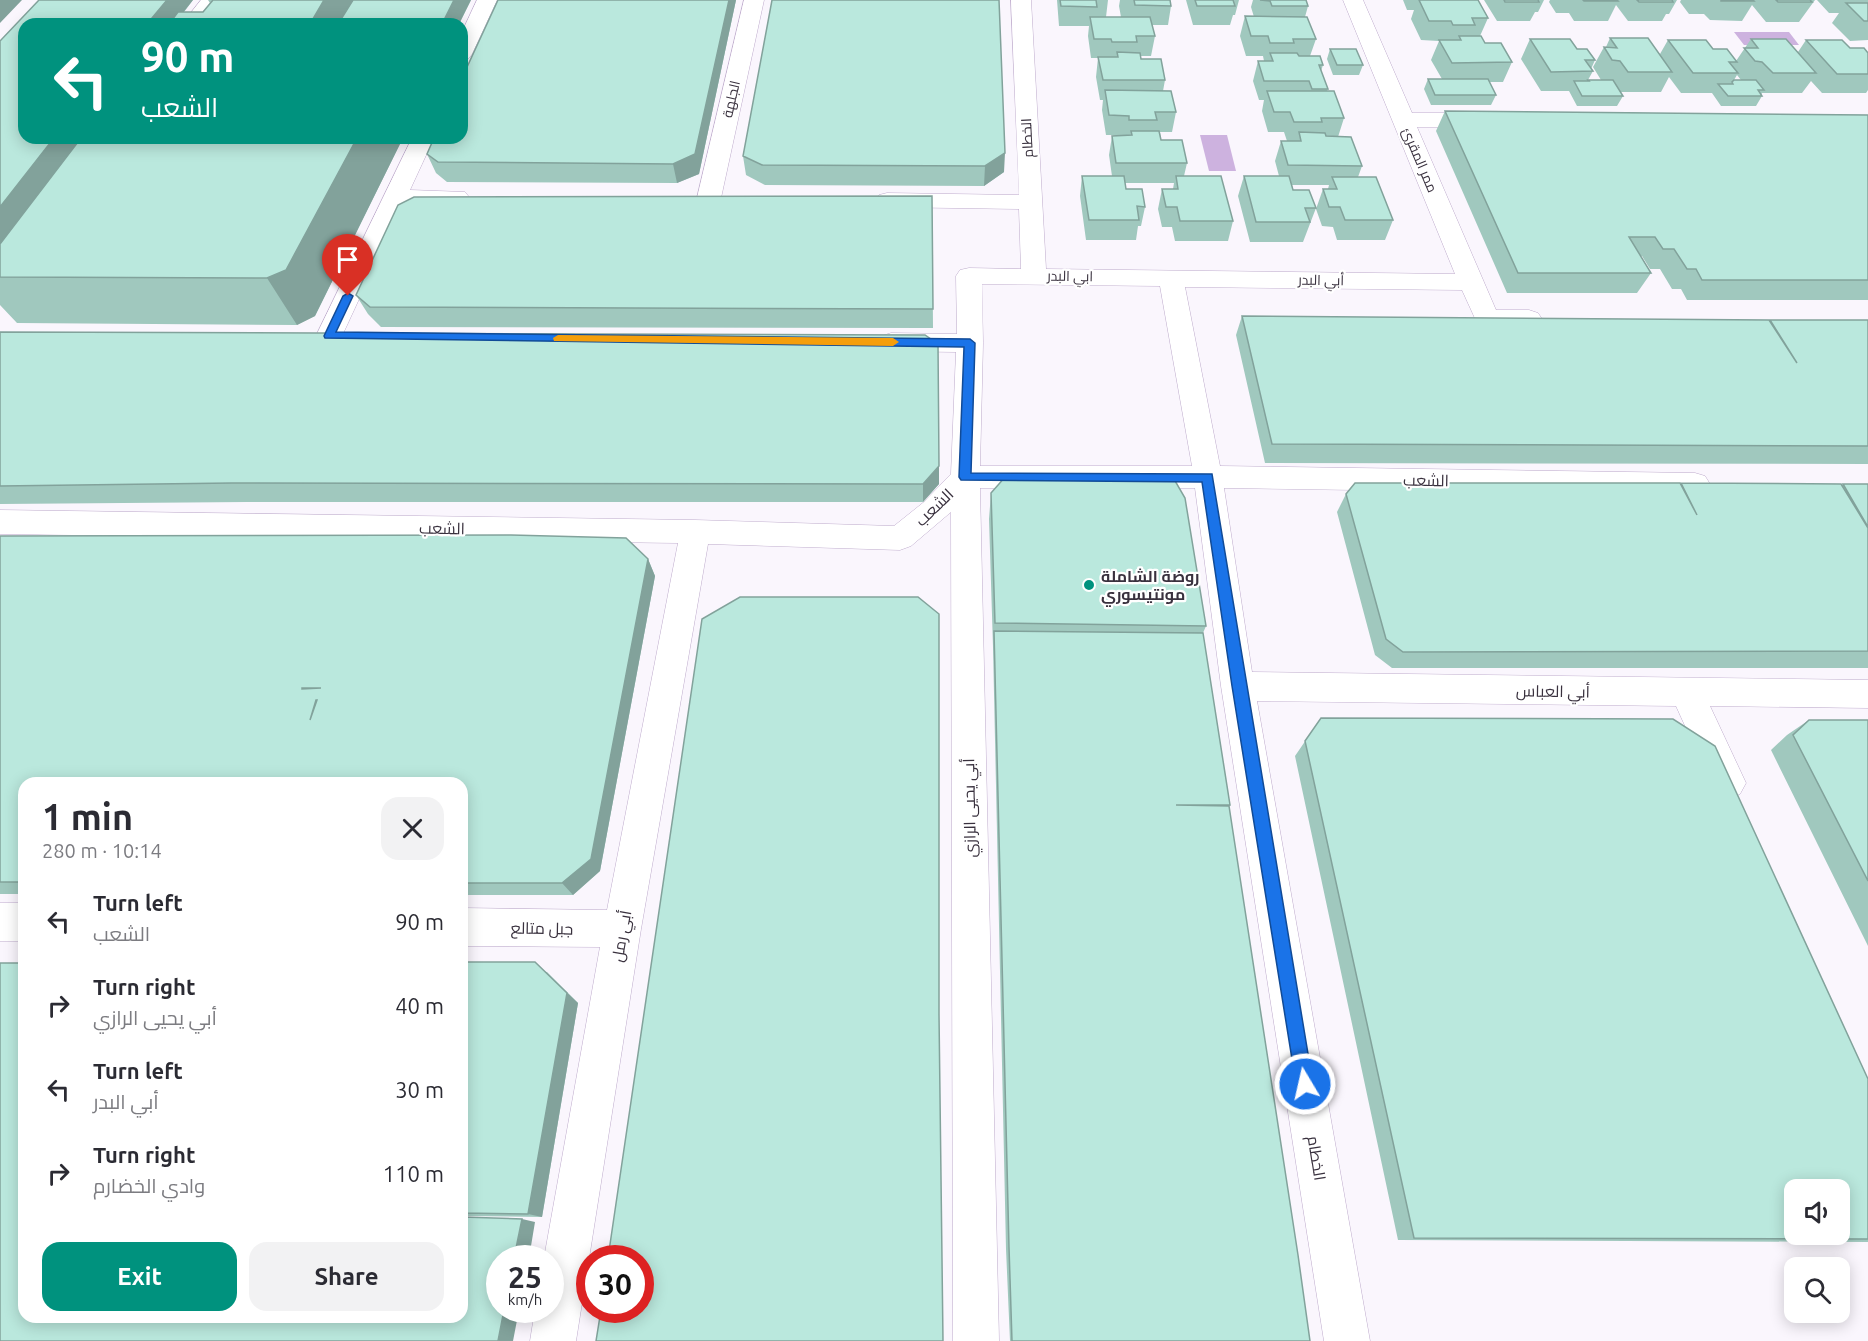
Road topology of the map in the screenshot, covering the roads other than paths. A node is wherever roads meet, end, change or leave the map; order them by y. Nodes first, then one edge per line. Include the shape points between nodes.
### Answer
1 (210, 0) edge
2 (487, 0) edge
3 (753, 0) edge
4 (1021, 0) edge
5 (1353, 0) edge
6 (196, 18) edge
7 (468, 41) edge
8 (1403, 120) junction
9 (1510, 120) edge
10 (420, 144) edge
11 (396, 197) junction
12 (477, 197) edge
13 (733, 199) edge
14 (864, 200) edge
15 (1030, 202) junction
16 (1034, 275) junction
17 (969, 276) joint
18 (1171, 277) junction
19 (1472, 282) junction
20 (1558, 319) edge
21 (329, 336) edge
22 (863, 342) edge
23 (970, 343) junction
24 (965, 477) junction
25 (1208, 477) junction
26 (1726, 484) edge
27 (0, 522) edge
28 (695, 532) junction
29 (1238, 686) junction
30 (1687, 693) junction
31 (1868, 694) edge
32 (1741, 810) edge
33 (0, 922) edge
34 (18, 922) edge
35 (468, 927) edge
36 (622, 929) junction
37 (553, 1341) edge
38 (976, 1341) edge
39 (1347, 1341) edge

1 - 6 street
2 - 7 street
3 - 13 street, الجلهة via 698,198
4 - 15 street, الخطام
5 - 8 street, ممر المقرئ
8 - 9 street
8 - 19 street, ممر المقرئ
10 - 11 street
11 - 12 street
11 - 21 street
14 - 15 street
15 - 16 street, الخطام
16 - 17 street, ابي البدر
16 - 18 street, ابي البدر
17 - 23 street, أبي يحيى الرازي
18 - 19 street, أبي البدر
18 - 25 street, الخطام
19 - 20 street, ممر المقرئ via 1487,319
22 - 23 street
23 - 24 street, أبي يحيى الرازي
24 - 25 street, الشعب
24 - 28 street, الشعب via 935,510 900,538
24 - 38 street, أبي يحيى الرازي
25 - 26 street, الشعب
25 - 29 street, الخطام
27 - 28 street, الشعب
28 - 36 street, أبي رمل
29 - 30 street, أبي العباس
29 - 39 street, الخطام
30 - 31 street, أبي العباس
30 - 32 street
33 - 34 street
35 - 36 street, جبل متالع
36 - 37 street, أبي رمل

